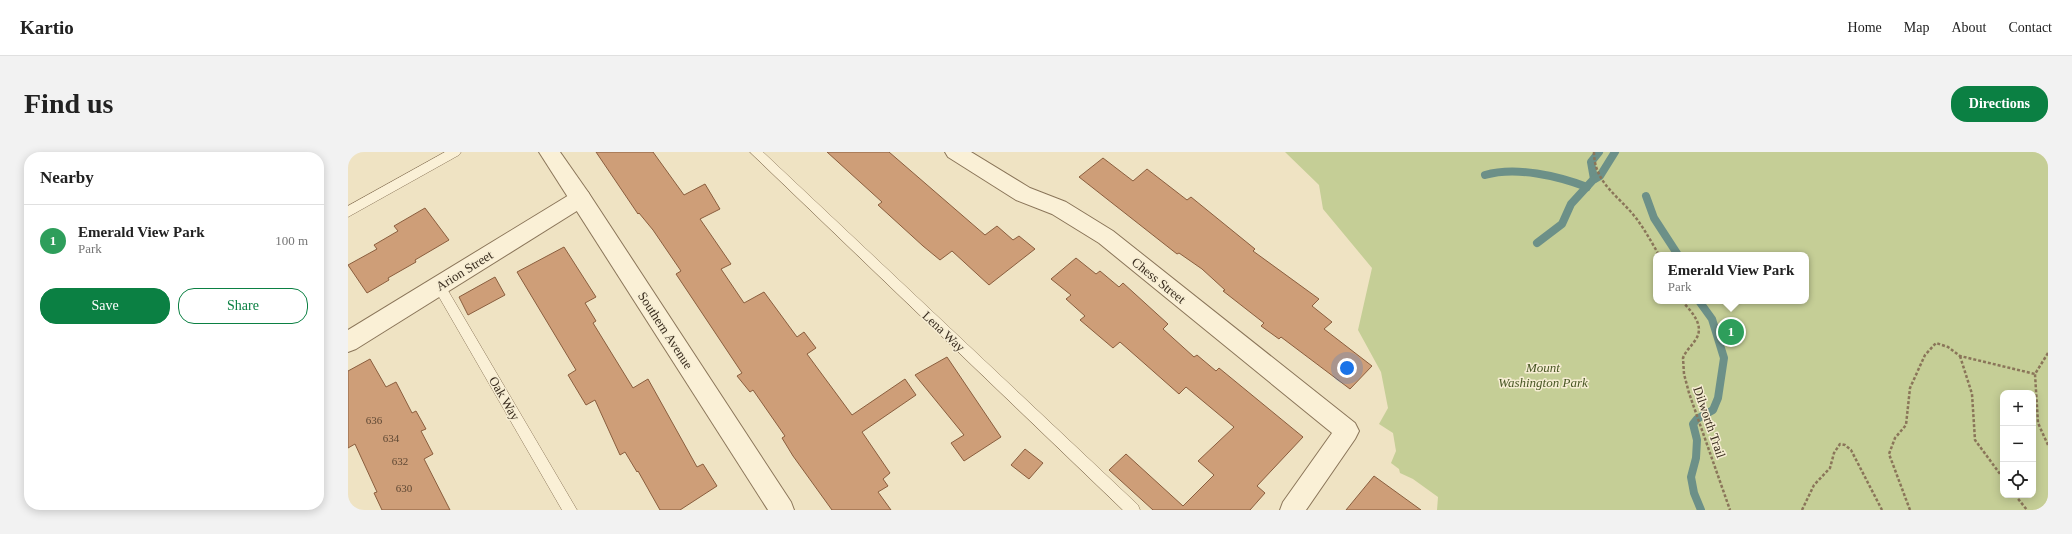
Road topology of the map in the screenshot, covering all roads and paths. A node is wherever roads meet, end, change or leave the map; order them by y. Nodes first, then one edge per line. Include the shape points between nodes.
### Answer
1 (455, 152) edge
2 (549, 152) edge
3 (756, 152) edge
4 (955, 152) edge
5 (1594, 152) edge
6 (581, 198) junction
7 (348, 212) edge
8 (1657, 252) edge
9 (439, 286) junction
10 (1684, 304) edge
11 (348, 342) edge
12 (2048, 353) edge
13 (1960, 356) junction
14 (2035, 374) junction
15 (2048, 445) edge
16 (2000, 474) edge
17 (2017, 498) edge
18 (570, 510) edge
19 (782, 510) edge
20 (1133, 510) edge
21 (1292, 510) edge
22 (1730, 510) edge
23 (1802, 510) edge
24 (1882, 510) edge
25 (1910, 510) edge
26 (2026, 510) edge

1 - 7 lane
2 - 6 street, Southern Avenue
3 - 20 lane, Lena Way
4 - 21 street, Chess Street via 1024,194 1059,208 1106,237 1347,431
5 - 8 path via 1593,157 1605,185 1637,219
6 - 9 street, Arion Street
6 - 19 street, Southern Avenue
9 - 11 street, Arion Street
9 - 18 lane, Oak Way
10 - 22 path, Dilworth Trail via 1699,328 1698,336 1684,353 1682,362 1691,404
12 - 14 path
13 - 14 path
13 - 16 path via 1972,394 1975,440
13 - 25 path via 1948,347 1936,343 1925,355 1910,388 1906,424 1895,438 1889,454
14 - 15 path via 2038,423
17 - 26 path
23 - 24 path via 1814,485 1830,468 1834,453 1840,444 1845,444 1851,450

